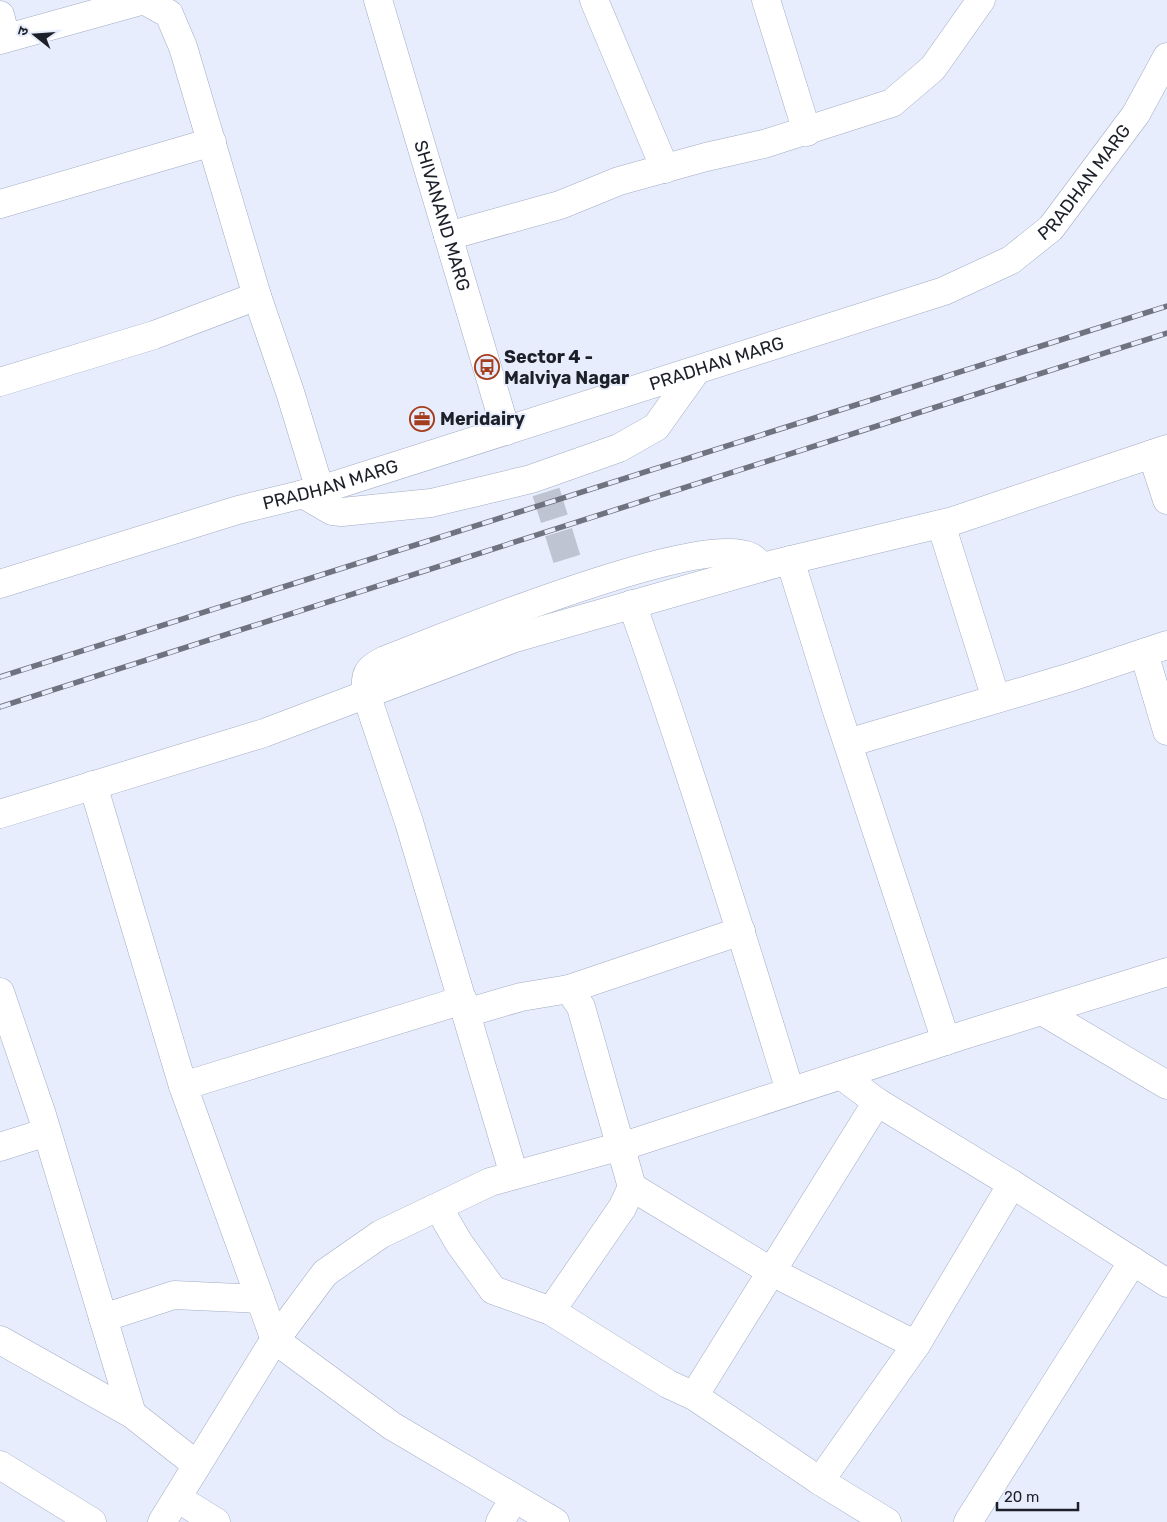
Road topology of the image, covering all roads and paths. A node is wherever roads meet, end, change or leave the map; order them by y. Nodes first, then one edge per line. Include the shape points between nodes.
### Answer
1 (378, 0) edge
2 (594, 0) edge
3 (766, 0) edge
4 (981, 0) edge
5 (102, 5) edge
6 (2, 31) edge
7 (1167, 57) edge
8 (807, 132) junction
9 (212, 142) junction
10 (665, 169) junction
11 (0, 204) edge
12 (448, 236) junction
13 (257, 296) junction
14 (696, 371) junction
15 (0, 382) edge
16 (506, 431) junction
17 (1159, 452) edge
18 (311, 492) junction
19 (1167, 500) edge
20 (941, 524) junction
21 (790, 560) junction
22 (762, 567) junction
23 (0, 584) edge
24 (632, 604) junction
25 (1155, 649) edge
26 (366, 694) junction
27 (996, 699) junction
28 (1167, 731) edge
29 (848, 743) junction
30 (93, 785) junction
31 (0, 814) edge
32 (742, 931) junction
33 (1167, 972) edge
34 (569, 989) junction
35 (0, 992) edge
36 (465, 1006) junction
37 (1042, 1011) junction
38 (946, 1040) junction
39 (841, 1075) junction
40 (1167, 1085) edge
41 (183, 1086) junction
42 (790, 1091) junction
43 (877, 1102) junction
44 (47, 1132) junction
45 (619, 1146) junction
46 (0, 1147) edge
47 (514, 1175) junction
48 (1012, 1184) junction
49 (632, 1187) junction
50 (438, 1207) junction
51 (1134, 1262) junction
52 (772, 1272) junction
53 (1167, 1283) edge
54 (260, 1299) junction
55 (550, 1311) junction
56 (103, 1318) junction
57 (0, 1340) edge
58 (275, 1340) junction
59 (916, 1346) junction
60 (694, 1396) junction
61 (132, 1414) junction
62 (197, 1465) junction
63 (0, 1466) edge
64 (820, 1481) junction
65 (177, 1498) junction
66 (514, 1498) junction
67 (92, 1522) edge
68 (162, 1522) edge
69 (216, 1522) edge
70 (500, 1522) edge
71 (555, 1522) edge
72 (887, 1522) edge
73 (968, 1522) edge

1 - 12 street, SHIVANAND MARG
2 - 10 street
3 - 8 street
4 - 8 street via 934,68 892,103
5 - 6 street
5 - 9 street via 144,0 169,14
7 - 14 street, PRADHAN MARG via 1136,114 1051,228 1011,260 944,291
8 - 10 street
9 - 11 street
9 - 13 street
10 - 12 street via 619,181 560,205
12 - 16 street, SHIVANAND MARG
13 - 15 street via 154,335
13 - 18 street via 290,392
14 - 16 street, PRADHAN MARG
14 - 18 street via 656,427 544,484 431,503 342,512 332,511
16 - 18 street, PRADHAN MARG
17 - 19 street
17 - 20 street
18 - 23 street, PRADHAN MARG via 238,510
20 - 21 street
20 - 27 street
21 - 22 street
21 - 29 street
22 - 24 street
22 - 26 street via 751,557 740,555 679,559 573,581 372,667 366,676
24 - 26 street via 515,638
24 - 32 street
25 - 27 street
25 - 28 street
26 - 30 street via 264,733
26 - 36 street
27 - 29 street
29 - 38 street
30 - 31 street
30 - 41 street
32 - 34 street
32 - 42 street
33 - 37 street
34 - 36 street
34 - 45 street via 581,1007
35 - 44 street
36 - 41 street
36 - 47 street
37 - 38 street
37 - 40 street
38 - 39 street
39 - 42 street
39 - 43 street
41 - 54 street
42 - 45 street
43 - 48 street
43 - 52 street
44 - 46 street
44 - 56 street
45 - 47 street
45 - 49 street
47 - 50 street via 490,1182
48 - 51 street
48 - 59 street
49 - 52 street
49 - 55 street via 622,1208
50 - 55 street via 459,1244 493,1290
50 - 58 street via 381,1234 325,1274
51 - 53 street
51 - 73 street
52 - 59 street
52 - 60 street
54 - 56 street via 174,1295
54 - 58 street
55 - 60 street via 668,1384
56 - 61 street
57 - 61 street
58 - 62 street
58 - 66 street via 392,1426
59 - 64 street
60 - 64 street
61 - 62 street
62 - 65 street
63 - 67 street
64 - 72 street
65 - 68 street
65 - 69 street
66 - 70 street
66 - 71 street

